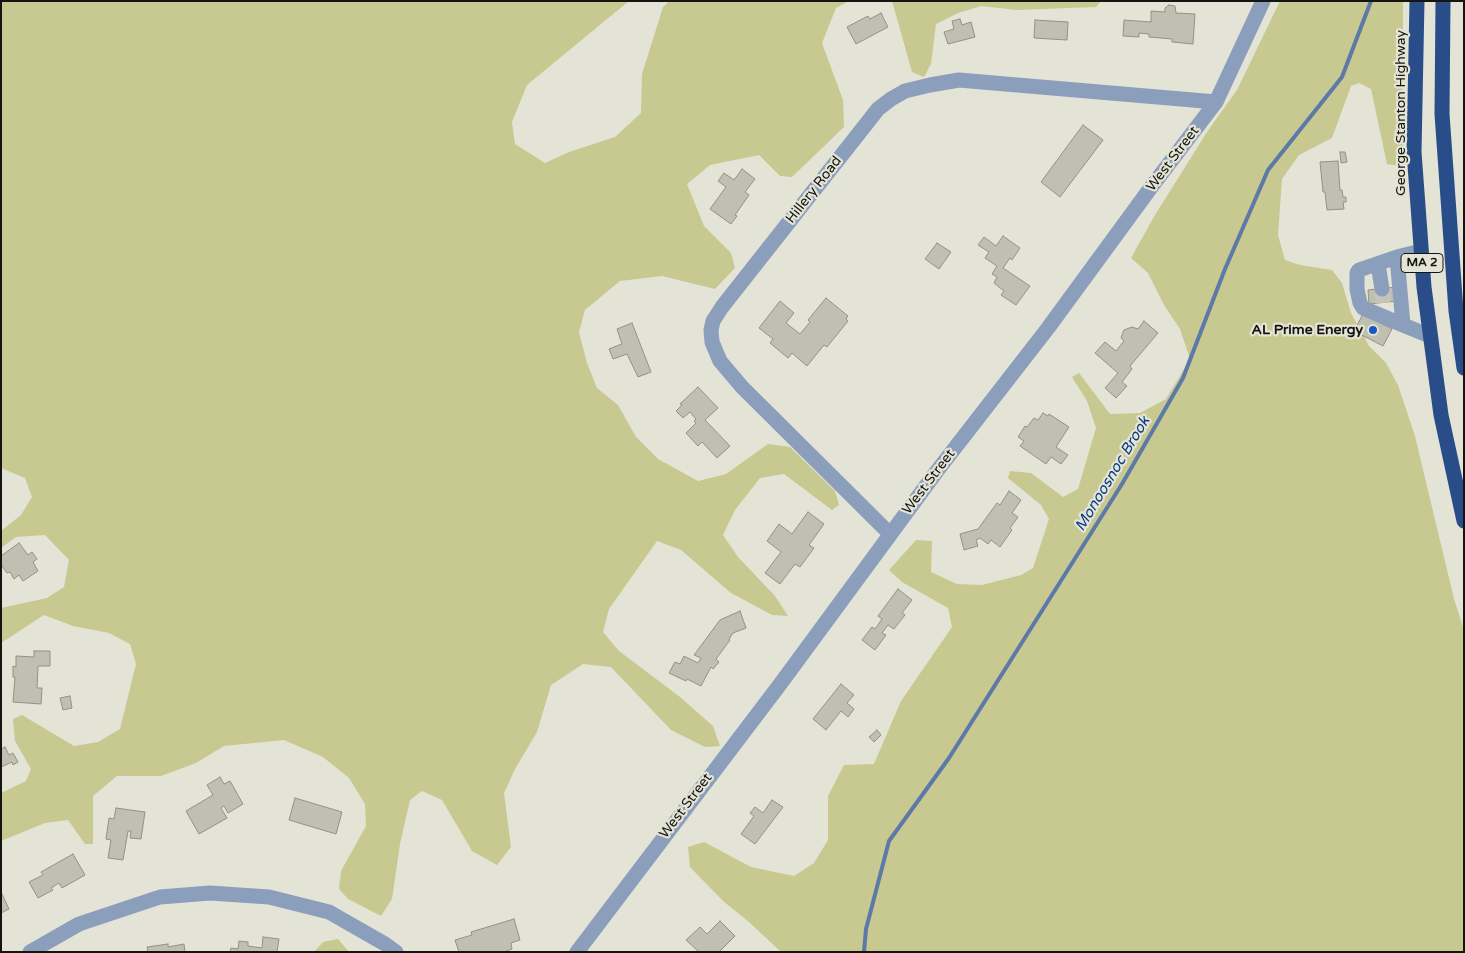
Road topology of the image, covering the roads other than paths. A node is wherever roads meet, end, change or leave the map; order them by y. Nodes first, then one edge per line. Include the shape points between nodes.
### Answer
1 (1263, 1) edge
2 (1417, 1) edge
3 (1443, 1) edge
4 (1216, 102) junction
5 (1420, 251) junction
6 (1397, 258) junction
7 (1378, 264) junction
8 (1383, 303) junction
9 (1403, 325) junction
10 (1430, 336) junction
11 (1464, 368) edge
12 (1464, 521) edge
13 (890, 534) junction
14 (30, 952) edge
15 (396, 952) edge
16 (577, 952) edge

1 - 4 street, West Street
2 - 5 highway, George Stanton Highway / MA 2 via 1414,152
3 - 11 highway, MA 2 via 1442,124 1456,310
4 - 13 street, West Street
4 - 13 street, Hillery Road via 959,80 905,92 878,109 722,307 711,330 720,361 742,387
5 - 6 street
5 - 10 highway, George Stanton Highway / MA 2
6 - 7 street
6 - 9 street
7 - 8 street
7 - 8 street via 1359,270 1358,289 1363,308
8 - 9 street
9 - 10 street
10 - 12 highway, George Stanton Highway / MA 2 via 1441,415
13 - 16 street, West Street
14 - 15 street via 79,924 160,897 210,893 269,897 329,912

